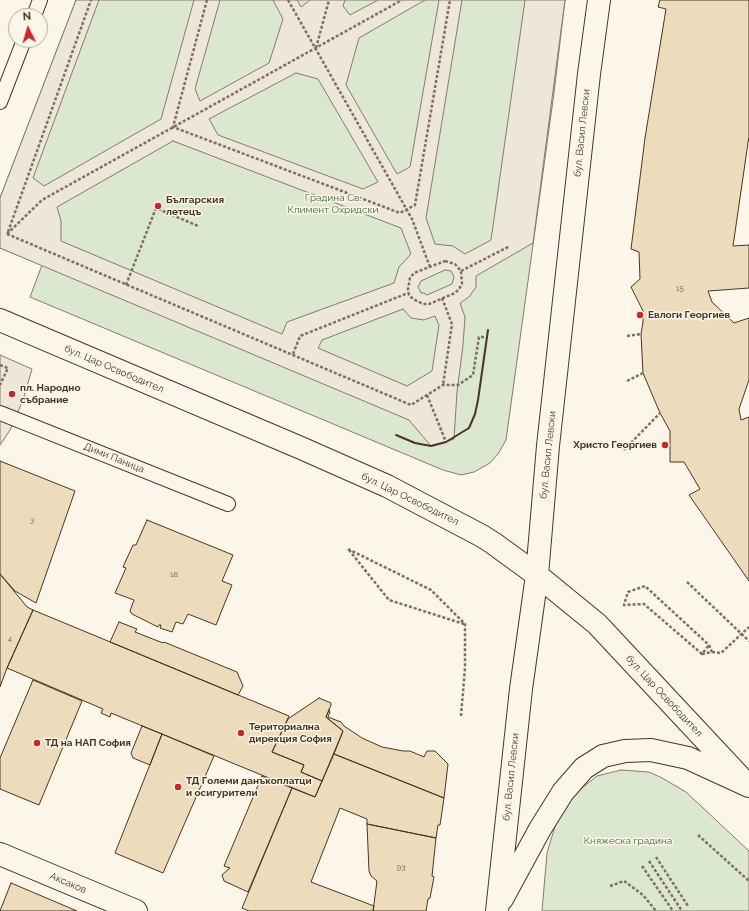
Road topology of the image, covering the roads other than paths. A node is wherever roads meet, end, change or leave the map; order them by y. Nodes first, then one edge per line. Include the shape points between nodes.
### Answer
1 (599, 0) edge
2 (21, 48) edge
3 (0, 102) edge
4 (0, 320) edge
5 (0, 413) edge
6 (228, 504) dead end
7 (537, 575) junction
8 (749, 786) edge
9 (0, 854) edge
10 (497, 910) edge
11 (136, 911) edge

1 - 7 main road, бул. Васил Левски via 549,439
2 - 3 lane
4 - 7 main road, бул. Цар Освободител via 387,486 482,536
5 - 6 lane, Дими Паница
7 - 8 main road, бул. Цар Освободител via 597,624
7 - 10 main road, бул. Васил Левски via 521,689
8 - 10 main road via 688,758 651,750 625,751 603,756 584,768 563,792 540,829
9 - 11 main road, Аксаков

